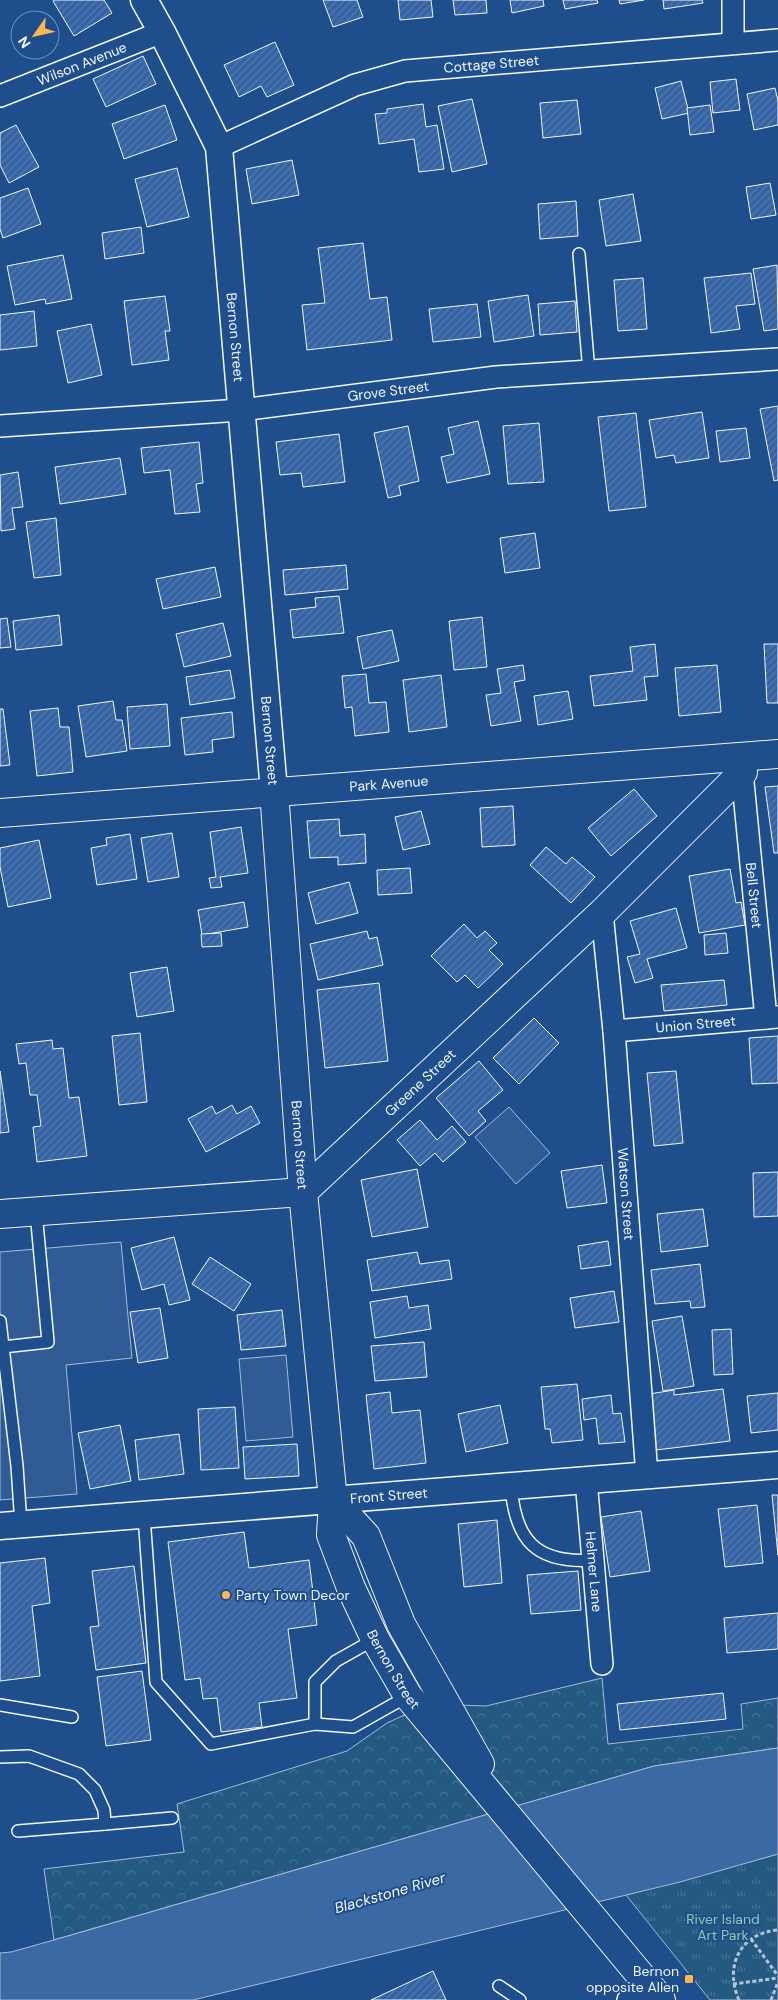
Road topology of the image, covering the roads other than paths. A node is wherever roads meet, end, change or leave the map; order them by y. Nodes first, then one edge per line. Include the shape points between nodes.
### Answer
1 (144, 0) edge
2 (733, 0) edge
3 (162, 32) junction
4 (778, 40) edge
5 (733, 43) junction
6 (0, 96) edge
7 (219, 147) junction
8 (579, 254) dead end
9 (778, 359) edge
10 (589, 372) junction
11 (241, 410) junction
12 (0, 426) edge
13 (778, 754) edge
14 (742, 765) junction
15 (274, 791) junction
16 (0, 813) edge
17 (602, 913) junction
18 (772, 1018) edge
19 (614, 1031) junction
20 (303, 1192) junction
21 (36, 1212) junction
22 (0, 1214) edge
23 (0, 1321) edge
24 (3, 1348) junction
25 (778, 1465) edge
26 (647, 1476) junction
27 (586, 1480) junction
28 (511, 1486) junction
29 (333, 1500) junction
30 (144, 1516) junction
31 (10, 1526) edge
32 (593, 1560) junction
33 (376, 1639) junction
34 (602, 1664) dead end
35 (0, 1705) edge
36 (416, 1706) junction
37 (72, 1717) dead end
38 (315, 1724) junction
39 (0, 1757) edge
40 (506, 1813) junction
41 (172, 1818) dead end
42 (105, 1824) junction
43 (18, 1830) dead end
44 (498, 1986) dead end
45 (645, 1995) edge
46 (520, 2000) edge

1 - 3 street, Bernon Street
2 - 5 street
3 - 6 street, Wilson Avenue
3 - 7 street, Bernon Street
4 - 5 street, Cottage Street
5 - 7 street, Cottage Street via 405,71 354,85
7 - 11 street, Bernon Street
8 - 10 lane
9 - 10 street, Grove Street
10 - 11 street, Grove Street via 496,377
11 - 12 street, Grove Street
11 - 15 street, Bernon Street
13 - 14 main road, Park Avenue
14 - 15 main road, Park Avenue
14 - 17 main road, Greene Street
14 - 18 street, Bell Street
15 - 16 main road, Park Avenue
15 - 20 main road, Bernon Street
17 - 19 street, Watson Street
17 - 20 main road, Greene Street
18 - 19 street, Union Street
19 - 26 street, Watson Street
20 - 21 main road
20 - 29 main road, Bernon Street
21 - 22 main road
21 - 24 lane via 48,1342
23 - 24 lane
24 - 31 lane via 17,1466
25 - 26 street, Front Street
26 - 27 street, Front Street
27 - 28 street, Front Street
27 - 32 street, Helmer Lane
28 - 29 street, Front Street
28 - 32 lane via 516,1521 529,1542 561,1560
29 - 30 street, Front Street
29 - 33 main road, Bernon Street via 331,1535 351,1588
29 - 40 main road, Bernon Street via 366,1536 401,1624
30 - 31 street, Front Street
30 - 38 lane via 156,1682 211,1744
32 - 34 street, Helmer Lane
33 - 36 main road, Bernon Street
33 - 38 lane via 336,1661 315,1682
35 - 37 lane
36 - 38 lane via 353,1728
36 - 40 main road, Bernon Street
39 - 42 lane via 30,1756 79,1774 95,1790 104,1810
40 - 45 main road, Bernon Street via 604,1930
41 - 42 lane
42 - 43 lane
44 - 46 lane

